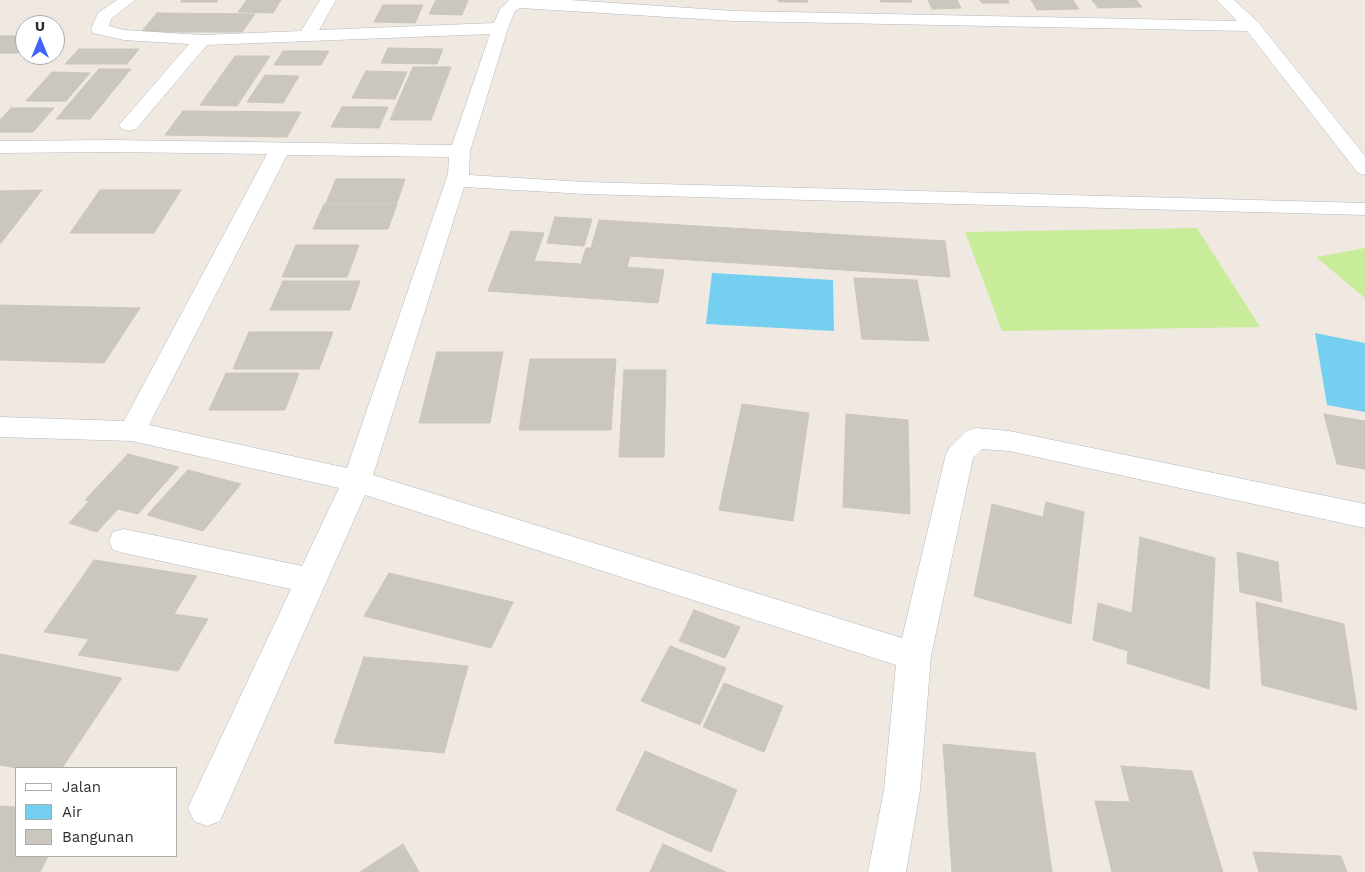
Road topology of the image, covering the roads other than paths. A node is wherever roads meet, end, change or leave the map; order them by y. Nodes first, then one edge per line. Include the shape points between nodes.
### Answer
1 (127, 0) edge
2 (328, 0) edge
3 (1225, 0) edge
4 (1252, 26) junction
5 (500, 28) junction
6 (307, 36) junction
7 (202, 40) junction
8 (129, 125) dead end
9 (0, 147) edge
10 (280, 148) junction
11 (459, 162) junction
12 (1365, 169) edge
13 (1365, 209) edge
14 (0, 427) edge
15 (132, 431) junction
16 (357, 481) junction
17 (1365, 516) edge
18 (124, 541) dead end
19 (312, 581) junction
20 (914, 656) junction
21 (208, 808) dead end
22 (887, 872) edge

1 - 7 street via 104,17 99,29 124,35
2 - 6 street
3 - 4 street
4 - 5 street via 734,16 527,2 515,3 508,9
4 - 12 street
5 - 6 street
5 - 11 street
6 - 7 street
7 - 8 street
9 - 10 street
10 - 11 street
10 - 15 street
11 - 13 street via 463,180 478,183
11 - 16 street
14 - 15 street
15 - 16 street
16 - 19 street
16 - 20 street
17 - 20 street via 1009,441 976,438 960,454
18 - 19 street
19 - 21 street
20 - 22 street via 902,790

